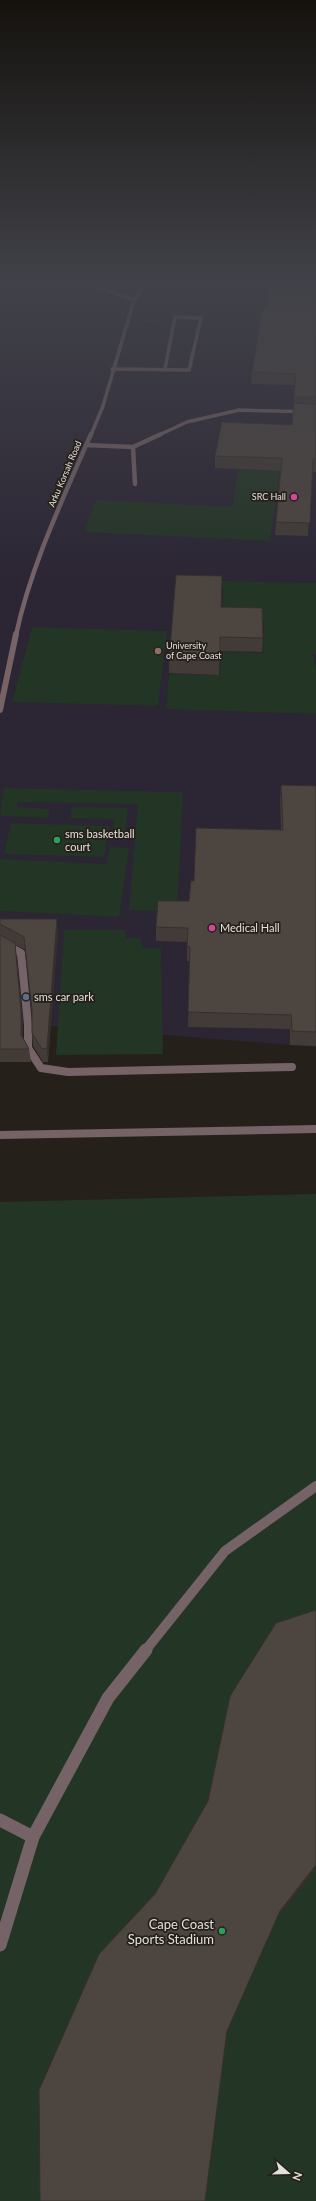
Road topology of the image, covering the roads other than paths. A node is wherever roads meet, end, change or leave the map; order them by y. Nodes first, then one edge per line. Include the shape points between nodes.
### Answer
1 (109, 383) edge
2 (316, 412) edge
3 (86, 445) junction
4 (133, 447) junction
5 (135, 484) dead end
6 (0, 710) edge
7 (0, 942) edge
8 (292, 1067) dead end
9 (316, 1129) edge
10 (0, 1135) edge
11 (316, 1486) edge
12 (0, 1820) edge
13 (33, 1838) junction
14 (0, 1945) edge

1 - 3 street, Arku Korsah Road via 103,406
2 - 4 street via 239,410 215,414 187,422
3 - 4 street
3 - 6 street, Arku Korsah Road via 44,544 22,606
4 - 5 street
7 - 8 street via 21,953 28,1048 41,1068 68,1072
9 - 10 street
11 - 13 street via 220,1557 108,1698
12 - 13 street
13 - 14 street

